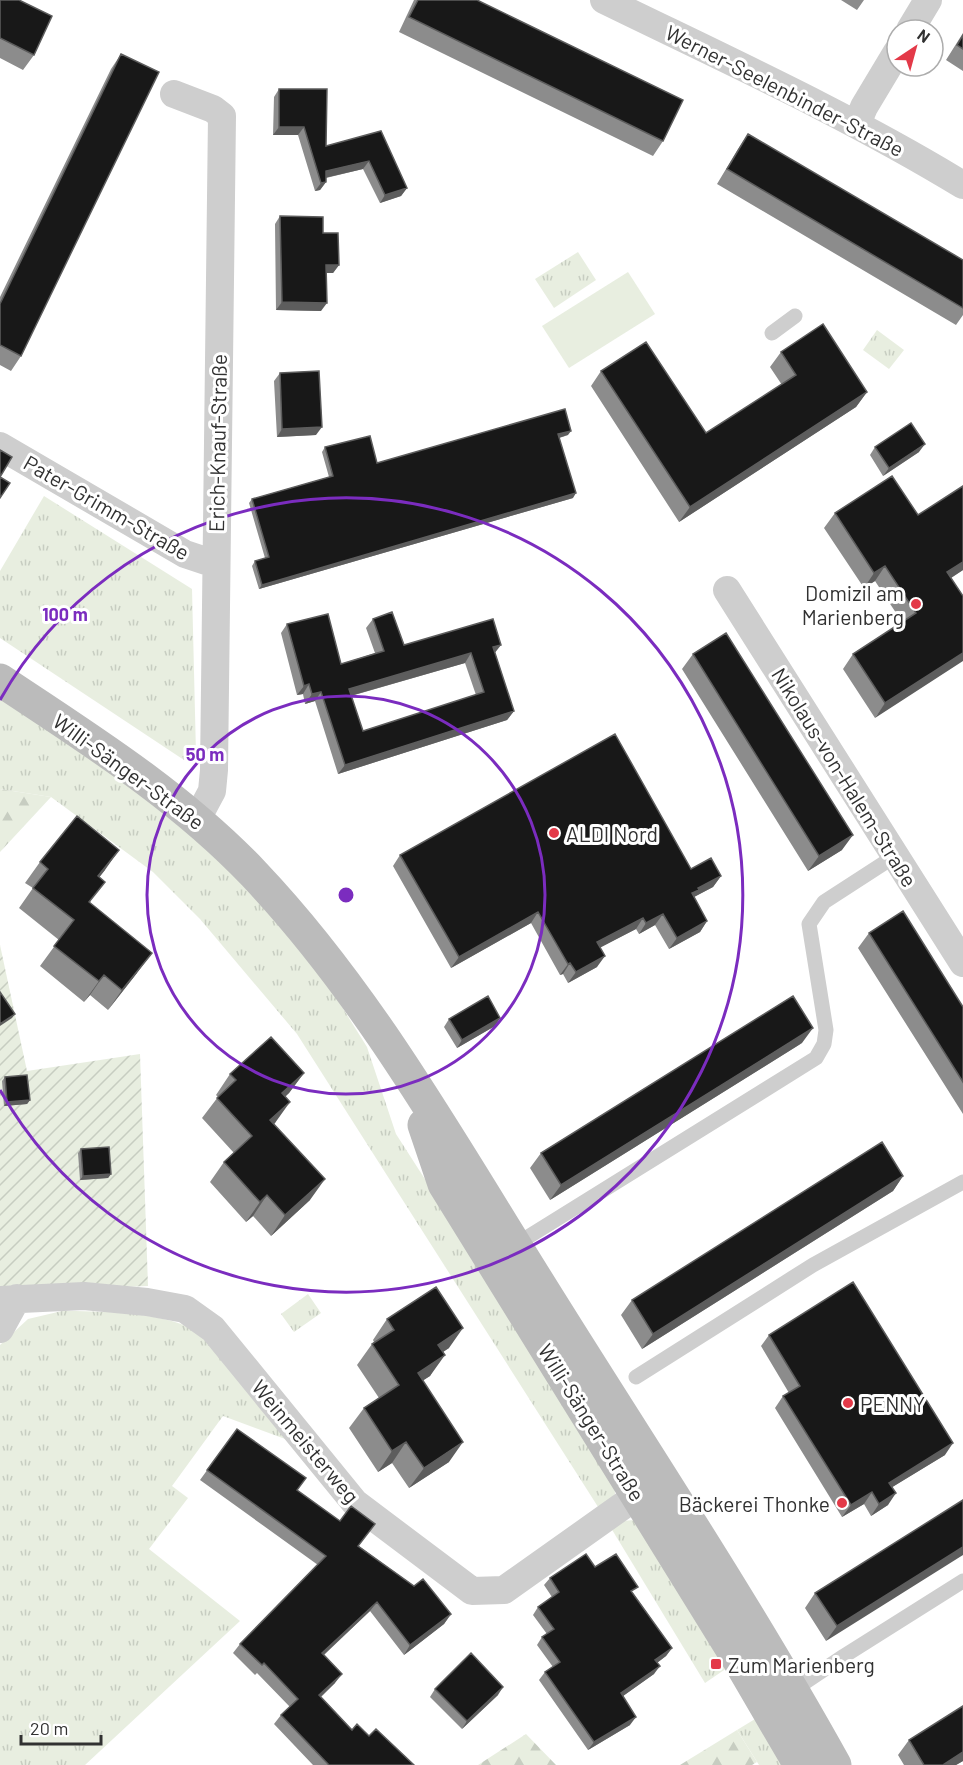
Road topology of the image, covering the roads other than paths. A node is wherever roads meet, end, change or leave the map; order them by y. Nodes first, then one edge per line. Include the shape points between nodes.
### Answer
1 (604, 0) edge
2 (928, 0) edge
3 (917, 18) edge
4 (885, 71) edge
5 (174, 94) dead end
6 (857, 124) junction
7 (963, 185) edge
8 (795, 316) dead end
9 (772, 333) dead end
10 (0, 446) edge
11 (215, 564) junction
12 (727, 590) dead end
13 (0, 680) edge
14 (197, 819) junction
15 (895, 856) junction
16 (963, 963) edge
17 (405, 1070) junction
18 (963, 1182) edge
19 (515, 1245) junction
20 (9, 1299) edge
21 (0, 1329) edge
22 (636, 1377) dead end
23 (638, 1495) junction
24 (963, 1581) edge
25 (792, 1691) junction
26 (800, 1765) edge
27 (835, 1765) edge

1 - 6 street, Werner-Seelenbinder-Straße
2 - 3 street
4 - 6 street
5 - 11 street, Erich-Knauf-Straße via 222,116
6 - 7 street, Werner-Seelenbinder-Straße
8 - 9 lane
10 - 11 street, Pater-Grimm-Straße via 185,554
11 - 14 street, Erich-Knauf-Straße via 214,770 212,790
12 - 15 street, Nikolaus-von-Halem-Straße
13 - 14 main road, Willi-Sänger-Straße via 109,752
14 - 17 main road, Willi-Sänger-Straße via 254,873 318,946
15 - 16 street, Nikolaus-von-Halem-Straße
15 - 19 lane via 824,902 809,924 826,1029 816,1058
17 - 19 main road, Willi-Sänger-Straße
17 - 23 main road, Willi-Sänger-Straße via 444,1184
18 - 22 lane via 804,1270
19 - 25 main road, Willi-Sänger-Straße
20 - 21 street, Weinmeisterweg
20 - 23 street, Weinmeisterweg via 84,1296 185,1309 213,1329 355,1503 472,1591 504,1590
23 - 26 main road, Willi-Sänger-Straße
24 - 25 lane
25 - 27 main road, Willi-Sänger-Straße

